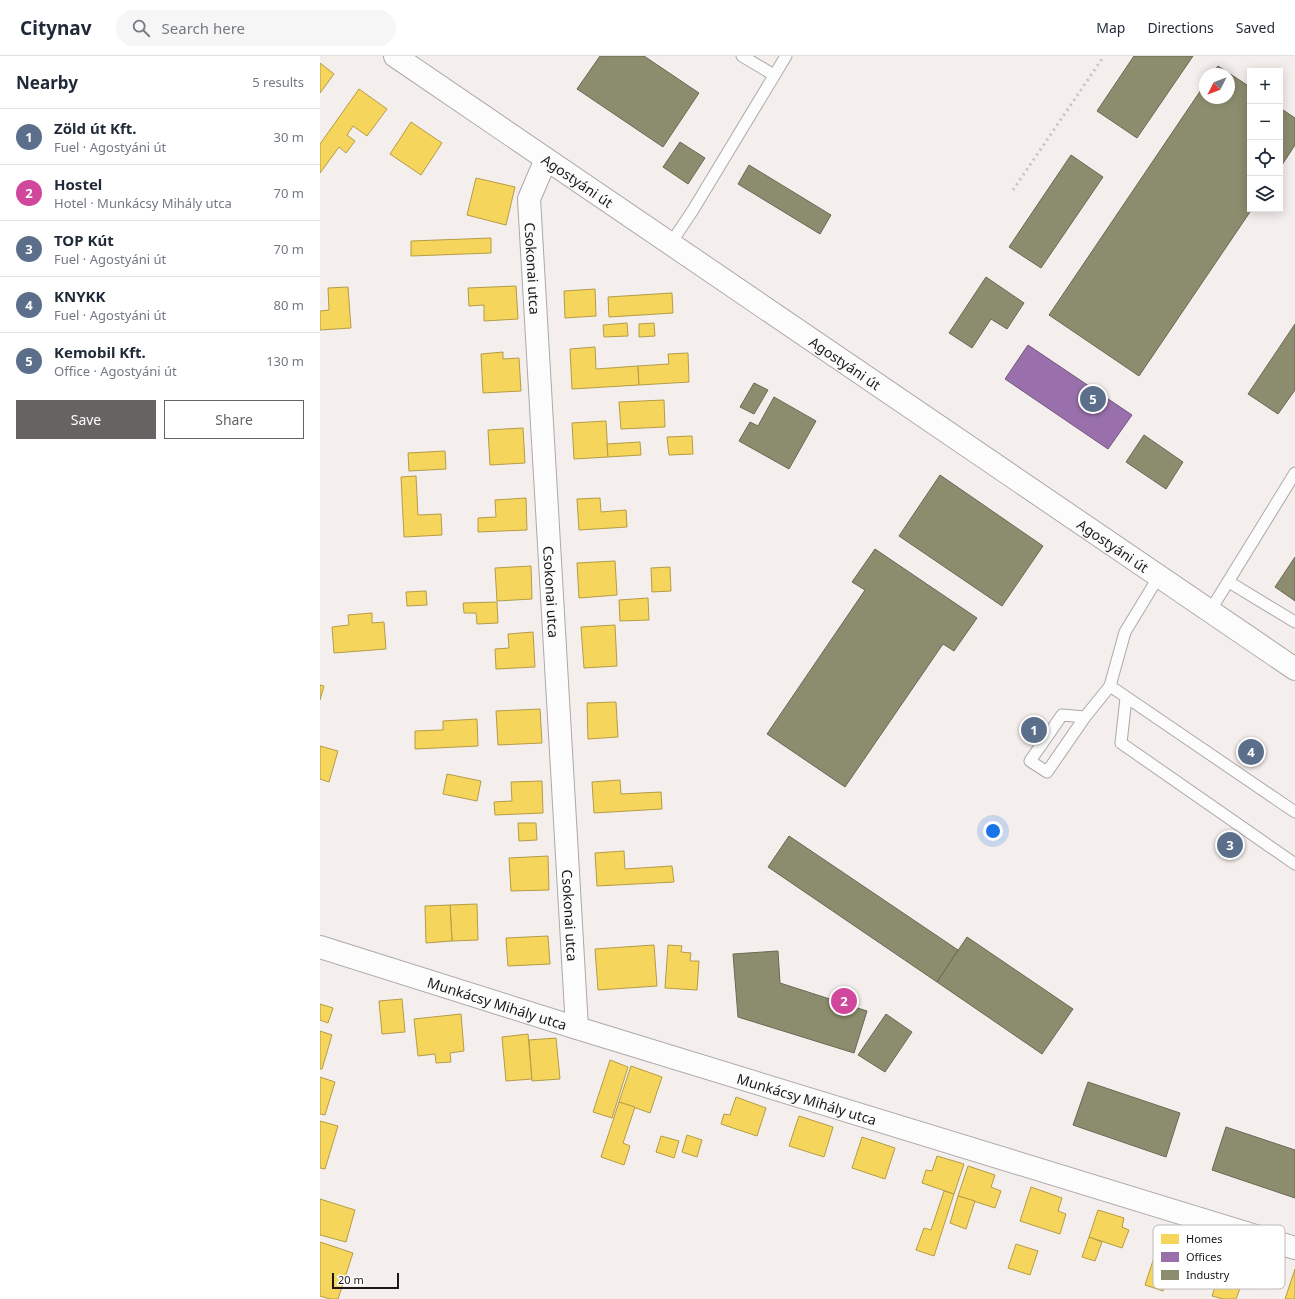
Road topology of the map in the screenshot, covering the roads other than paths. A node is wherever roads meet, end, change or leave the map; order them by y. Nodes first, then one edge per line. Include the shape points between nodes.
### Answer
1 (396, 56) edge
2 (742, 56) edge
3 (786, 56) edge
4 (774, 75) junction
5 (546, 158) junction
6 (671, 243) junction
7 (1295, 473) edge
8 (1159, 576) junction
9 (1228, 582) junction
10 (1210, 611) junction
11 (1295, 622) edge
12 (1295, 669) edge
13 (1110, 686) junction
14 (1126, 698) junction
15 (1085, 717) junction
16 (1295, 812) edge
17 (1295, 864) edge
18 (320, 947) edge
19 (577, 1028) junction
20 (1220, 1225) edge
21 (1285, 1245) edge
22 (1295, 1248) edge

1 - 5 street, Agostyáni út
2 - 4 lane
3 - 4 lane
4 - 6 lane
5 - 6 street, Agostyáni út
5 - 19 street, Csokonai utca via 529,199
6 - 8 street, Agostyáni út
7 - 9 lane
8 - 10 street, Agostyáni út
8 - 13 lane via 1125,632
9 - 10 lane
9 - 11 lane
10 - 12 street, Agostyáni út
13 - 14 lane
13 - 15 lane
14 - 16 lane
14 - 17 lane via 1121,743
15 - 15 lane via 1062,715 1030,761 1047,772
18 - 19 street, Munkácsy Mihály utca
19 - 20 street, Munkácsy Mihály utca
21 - 22 street, Munkácsy Mihály utca

